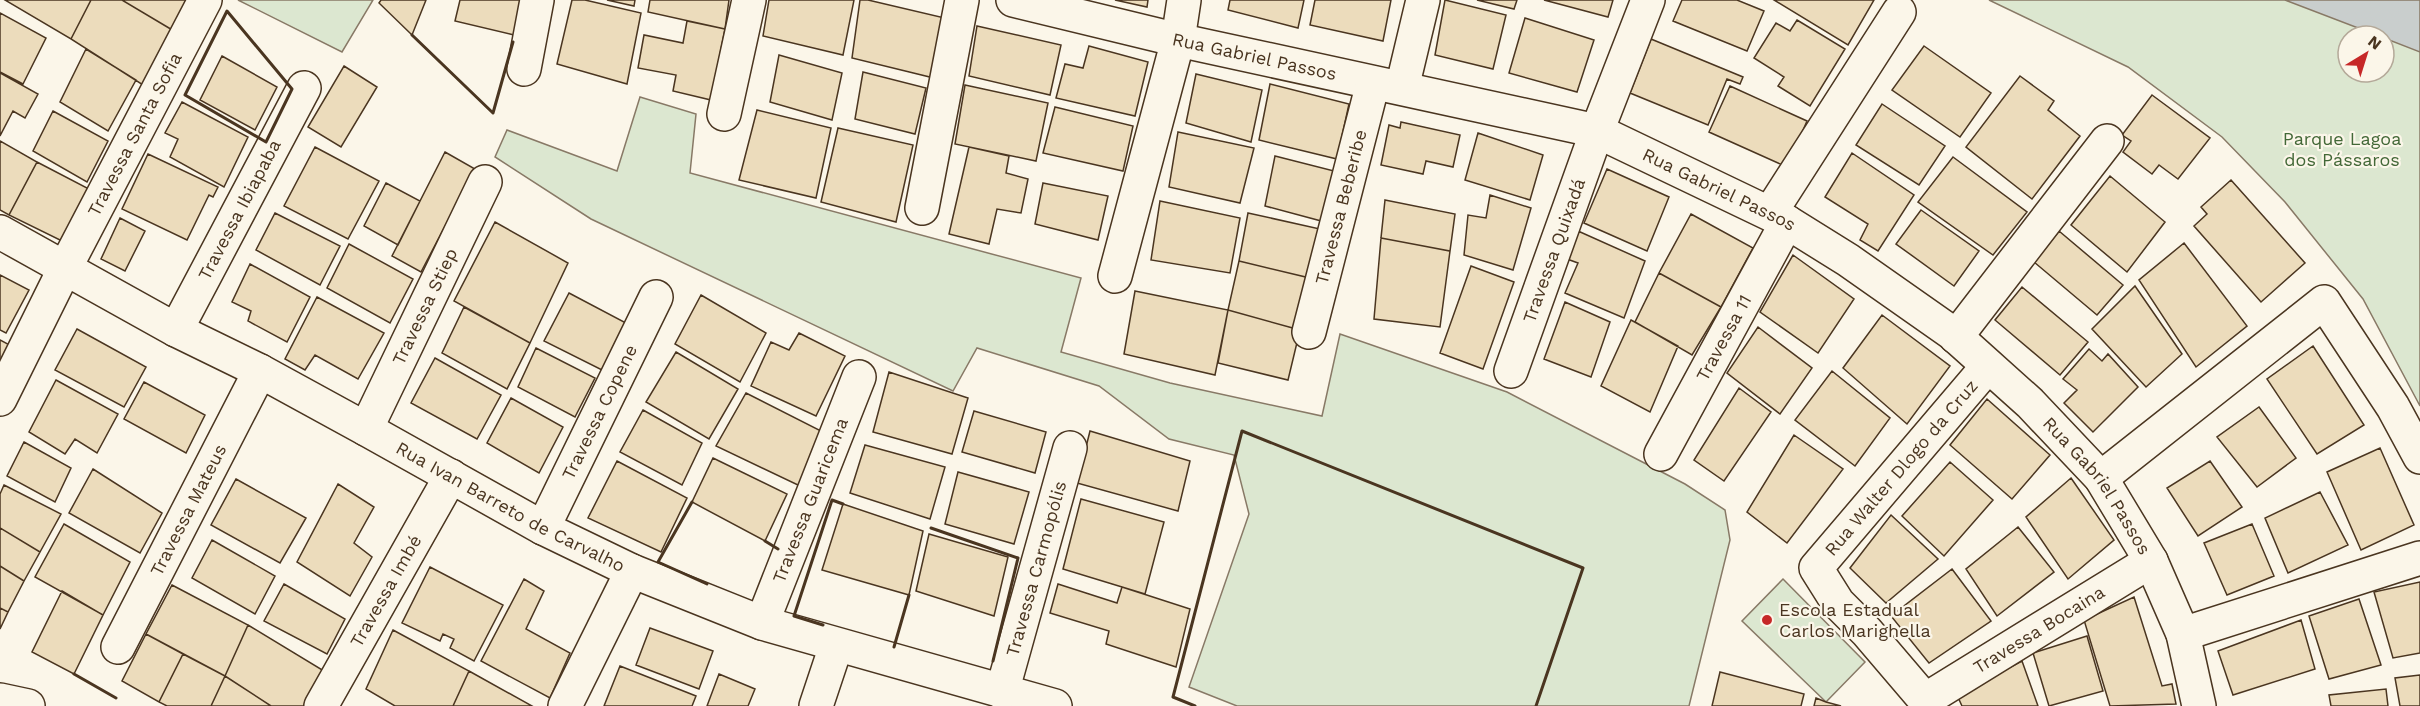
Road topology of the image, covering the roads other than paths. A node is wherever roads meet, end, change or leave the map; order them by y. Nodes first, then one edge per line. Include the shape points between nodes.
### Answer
1 (205, 0) edge
2 (537, 0) edge
3 (749, 0) edge
4 (962, 0) edge
5 (1013, 0) edge
6 (1184, 0) edge
7 (1423, 0) edge
8 (1648, 0) edge
9 (1899, 12) dead end
10 (1178, 40) junction
11 (524, 69) dead end
12 (1388, 86) junction
13 (304, 88) dead end
14 (724, 114) dead end
15 (1597, 131) junction
16 (2107, 141) dead end
17 (485, 182) dead end
18 (922, 208) dead end
19 (1778, 217) junction
20 (0, 232) edge
21 (65, 268) junction
22 (1114, 276) dead end
23 (656, 297) dead end
24 (176, 330) junction
25 (1309, 332) dead end
26 (1956, 337) junction
27 (1988, 366) junction
28 (260, 371) junction
29 (1511, 371) dead end
30 (859, 377) dead end
31 (0, 399) edge
32 (366, 429) junction
33 (1070, 448) dead end
34 (1661, 454) dead end
35 (2420, 457) edge
36 (451, 476) junction
37 (2102, 478) junction
38 (543, 528) junction
39 (2420, 558) edge
40 (2151, 561) junction
41 (632, 571) junction
42 (762, 623) junction
43 (2183, 634) junction
44 (836, 646) junction
45 (118, 647) dead end
46 (1002, 692) junction
47 (0, 700) edge
48 (1927, 703) edge
49 (1047, 705) edge
50 (28, 706) edge
51 (321, 706) edge
52 (565, 706) edge
53 (816, 706) edge
54 (2199, 706) edge

1 - 21 street, Travessa Santa Sofia
2 - 11 street
3 - 14 street
4 - 18 street
5 - 10 street, Rua Gabriel Passos
6 - 10 street
7 - 12 street, Travessa Beberibe
8 - 15 street, Travessa Quixadá
9 - 19 street, Travessa 11
10 - 12 street, Rua Gabriel Passos
10 - 22 street
12 - 15 street, Rua Gabriel Passos
12 - 25 street, Travessa Beberibe
13 - 24 street, Travessa Ibiapaba
15 - 19 street, Rua Gabriel Passos
15 - 29 street, Travessa Quixadá
16 - 26 street
17 - 32 street, Travessa Stiep
19 - 26 street, Rua Gabriel Passos via 1848,260
19 - 34 street, Travessa 11
20 - 21 street, Rua Ivan Barreto de Carvalho
21 - 24 street, Rua Ivan Barreto de Carvalho
21 - 31 street, Travessa Santa Sofia
23 - 38 street, Travessa Copene
24 - 28 street, Rua Ivan Barreto de Carvalho
26 - 27 street, Rua Gabriel Passos
27 - 37 street, Rua Gabriel Passos
27 - 48 street, Rua Walter Dlogo da Cruz via 1816,568 1838,603
28 - 32 street, Rua Ivan Barreto de Carvalho
28 - 45 street, Travessa Mateus
30 - 42 street, Travessa Guaricema
32 - 36 street, Rua Ivan Barreto de Carvalho
33 - 46 street, Travessa Carmopólis
35 - 37 street via 2393,407 2324,303
36 - 38 street, Rua Ivan Barreto de Carvalho
36 - 51 street, Travessa Imbé
37 - 40 street, Rua Gabriel Passos
38 - 41 street, Rua Ivan Barreto de Carvalho
39 - 43 street
40 - 43 street, Rua Gabriel Passos
40 - 48 street, Travessa Bocaina
41 - 42 street, Rua Ivan Barreto de Carvalho
41 - 52 street
42 - 44 street, Rua Ivan Barreto de Carvalho
43 - 54 street, Rua Gabriel Passos
44 - 46 street, Rua Ivan Barreto de Carvalho
44 - 53 street
46 - 49 street, Rua Ivan Barreto de Carvalho
47 - 50 street

